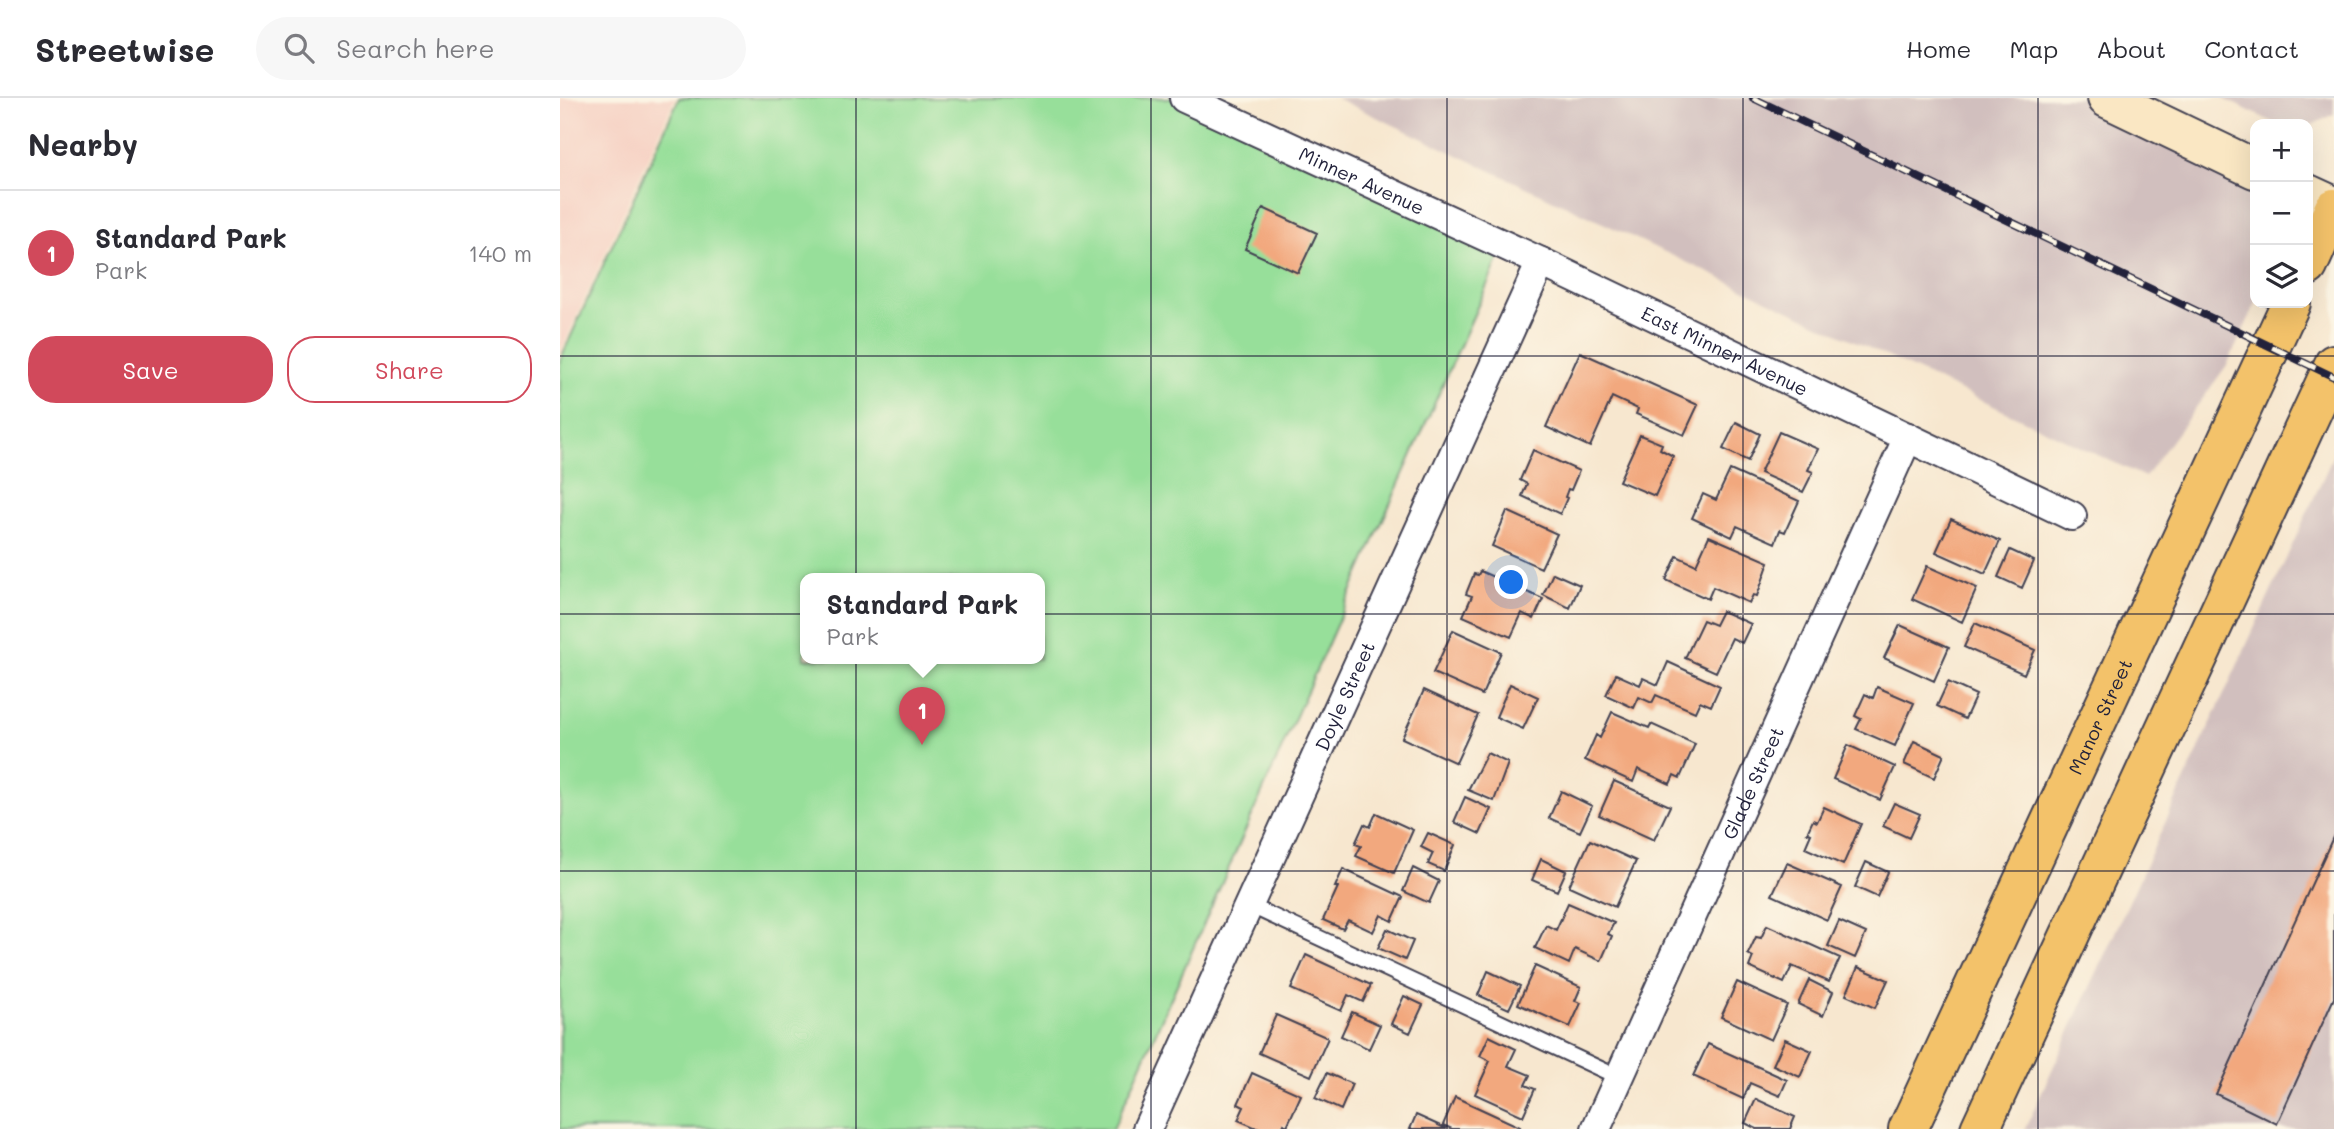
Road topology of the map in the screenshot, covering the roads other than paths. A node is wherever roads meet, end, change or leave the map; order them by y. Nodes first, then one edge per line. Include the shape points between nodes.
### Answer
1 (1184, 98) edge
2 (2107, 98) edge
3 (2250, 167) edge
4 (2313, 196) edge
5 (2334, 207) edge
6 (2313, 255) edge
7 (1541, 262) junction
8 (2289, 308) edge
9 (2334, 364) edge
10 (1908, 437) junction
11 (2072, 516) dead end
12 (1249, 905) junction
13 (1619, 1078) junction
14 (1147, 1129) edge
15 (1596, 1129) edge
16 (1908, 1129) edge
17 (1980, 1129) edge

1 - 7 street, Minner Avenue
2 - 3 street
4 - 5 street
5 - 6 main road
7 - 10 street, East Minner Avenue
7 - 12 street, Doyle Street
8 - 16 main road, Manor Street
9 - 17 main road
10 - 11 street, East Minner Avenue
10 - 13 street, Glade Street
12 - 13 lane
12 - 14 street, Doyle Street
13 - 15 street, Glade Street

